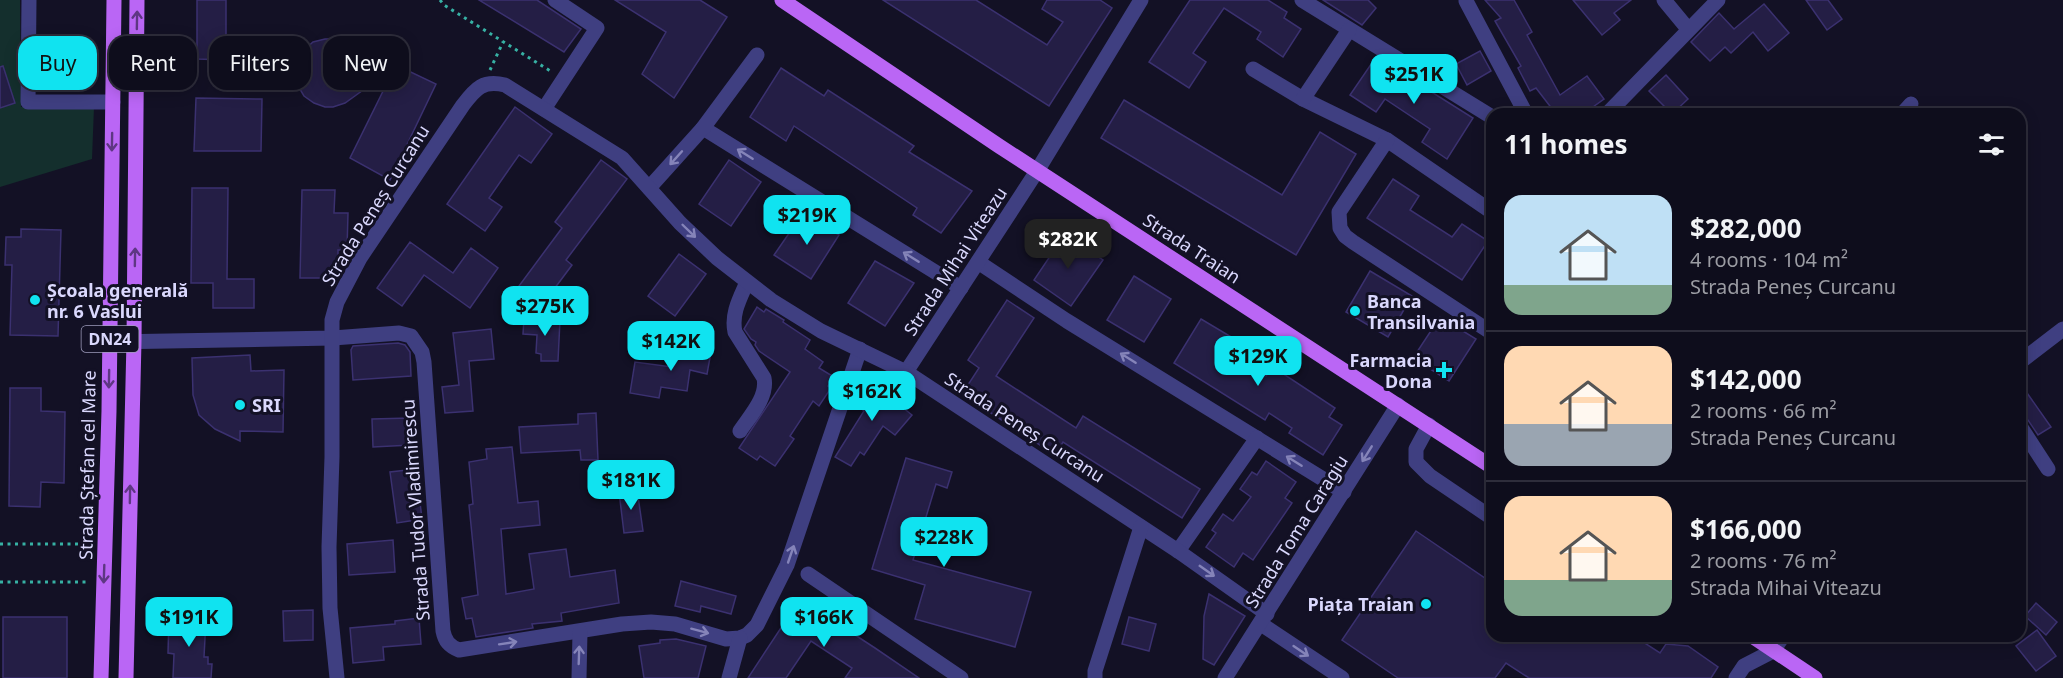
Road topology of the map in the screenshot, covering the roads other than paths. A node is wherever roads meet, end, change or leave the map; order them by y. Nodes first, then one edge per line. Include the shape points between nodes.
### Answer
1 (30, 0) edge
2 (114, 0) edge
3 (137, 0) edge
4 (555, 0) edge
5 (782, 0) edge
6 (1302, 0) edge
7 (1664, 0) edge
8 (1718, 0) edge
9 (1466, 1) edge
10 (1135, 3) edge
11 (1688, 29) junction
12 (1349, 30) junction
13 (757, 55) dead end
14 (1253, 69) dead end
15 (1303, 99) junction
16 (113, 102) junction
17 (1523, 108) edge
18 (1612, 108) edge
19 (544, 110) junction
20 (1486, 113) edge
21 (703, 128) junction
22 (1387, 140) junction
23 (1037, 171) junction
24 (649, 188) junction
25 (1486, 208) edge
26 (978, 262) junction
27 (747, 282) junction
28 (961, 288) junction
29 (1486, 329) edge
30 (2063, 329) edge
31 (333, 338) junction
32 (134, 341) junction
33 (110, 342) junction
34 (860, 349) junction
35 (2026, 357) edge
36 (906, 372) junction
37 (1398, 405) junction
38 (1429, 424) junction
39 (740, 431) dead end
40 (2026, 435) edge
41 (1257, 438) junction
42 (1486, 463) edge
43 (2048, 469) dead end
44 (1344, 492) junction
45 (1486, 514) edge
46 (1141, 527) junction
47 (1178, 551) junction
48 (808, 574) dead end
49 (1264, 619) junction
50 (580, 632) junction
51 (740, 638) junction
52 (1760, 642) edge
53 (1779, 642) edge
54 (1773, 651) junction
55 (101, 678) edge
56 (126, 678) edge
57 (337, 678) edge
58 (579, 678) edge
59 (729, 678) edge
60 (961, 678) edge
61 (1095, 678) edge
62 (1225, 678) edge
63 (1342, 678) edge
64 (1736, 678) edge
65 (1815, 678) edge

1 - 16 street via 28,102
2 - 16 main road, Strada Ștefan cel Mare / DN24
32 -> 3 main road, DN24
4 - 19 street via 597,28
5 - 23 main road, Strada Traian
6 - 12 street
7 - 11 street
8 - 11 street
9 - 17 street
10 - 23 street, Strada Mihai Viteazu
11 - 18 street
12 - 15 street
12 - 20 street
13 - 21 street
14 - 15 street
15 - 22 street
16 -> 33 main road, Strada Ștefan cel Mare / DN24
19 - 24 street, Strada Peneș Curcanu via 622,158
19 - 31 street, Strada Peneș Curcanu via 505,85 483,85 474,91 360,258 337,302
21 -> 24 street
28 -> 21 street
22 - 25 street
22 - 29 street via 1339,212 1340,228 1353,242
23 - 26 street, Strada Mihai Viteazu
23 - 37 main road, Strada Traian
24 -> 27 street, Strada Peneș Curcanu via 680,223
26 - 28 street, Strada Mihai Viteazu
41 -> 26 street
27 - 34 street, Strada Peneș Curcanu via 821,331
27 - 39 street via 733,324 765,383 761,399
28 - 36 street, Strada Mihai Viteazu
30 - 35 street
31 - 32 street
31 -> 50 street, Strada Tudor Vladimirescu via 399,333 411,336 422,352 443,631 450,646 459,650
31 - 57 street, Strada Peneș Curcanu via 329,547
32 - 33 street
56 -> 32 main road, DN24
33 -> 55 main road, Strada Ștefan cel Mare / DN24
34 - 36 street, Strada Peneș Curcanu
51 -> 34 street via 757,625 787,565
36 - 46 street, Strada Peneș Curcanu
37 - 38 main road, Strada Traian
37 -> 44 street, Strada Toma Caragiu
38 - 42 main road, Strada Traian
38 - 45 street via 1416,449 1416,462
40 - 43 street
44 -> 41 street
41 - 47 street
44 - 49 street, Strada Toma Caragiu
46 - 47 street, Strada Peneș Curcanu
46 - 61 street
47 -> 49 street, Strada Peneș Curcanu
48 - 60 street
49 - 62 street, Strada Toma Caragiu
49 -> 63 street, Strada Peneș Curcanu
50 -> 51 street, Strada Tudor Vladimirescu via 651,622 675,624 726,639
58 -> 50 street
51 - 59 street
52 - 54 main road
53 - 54 street
54 - 64 street via 1744,666
54 - 65 main road

